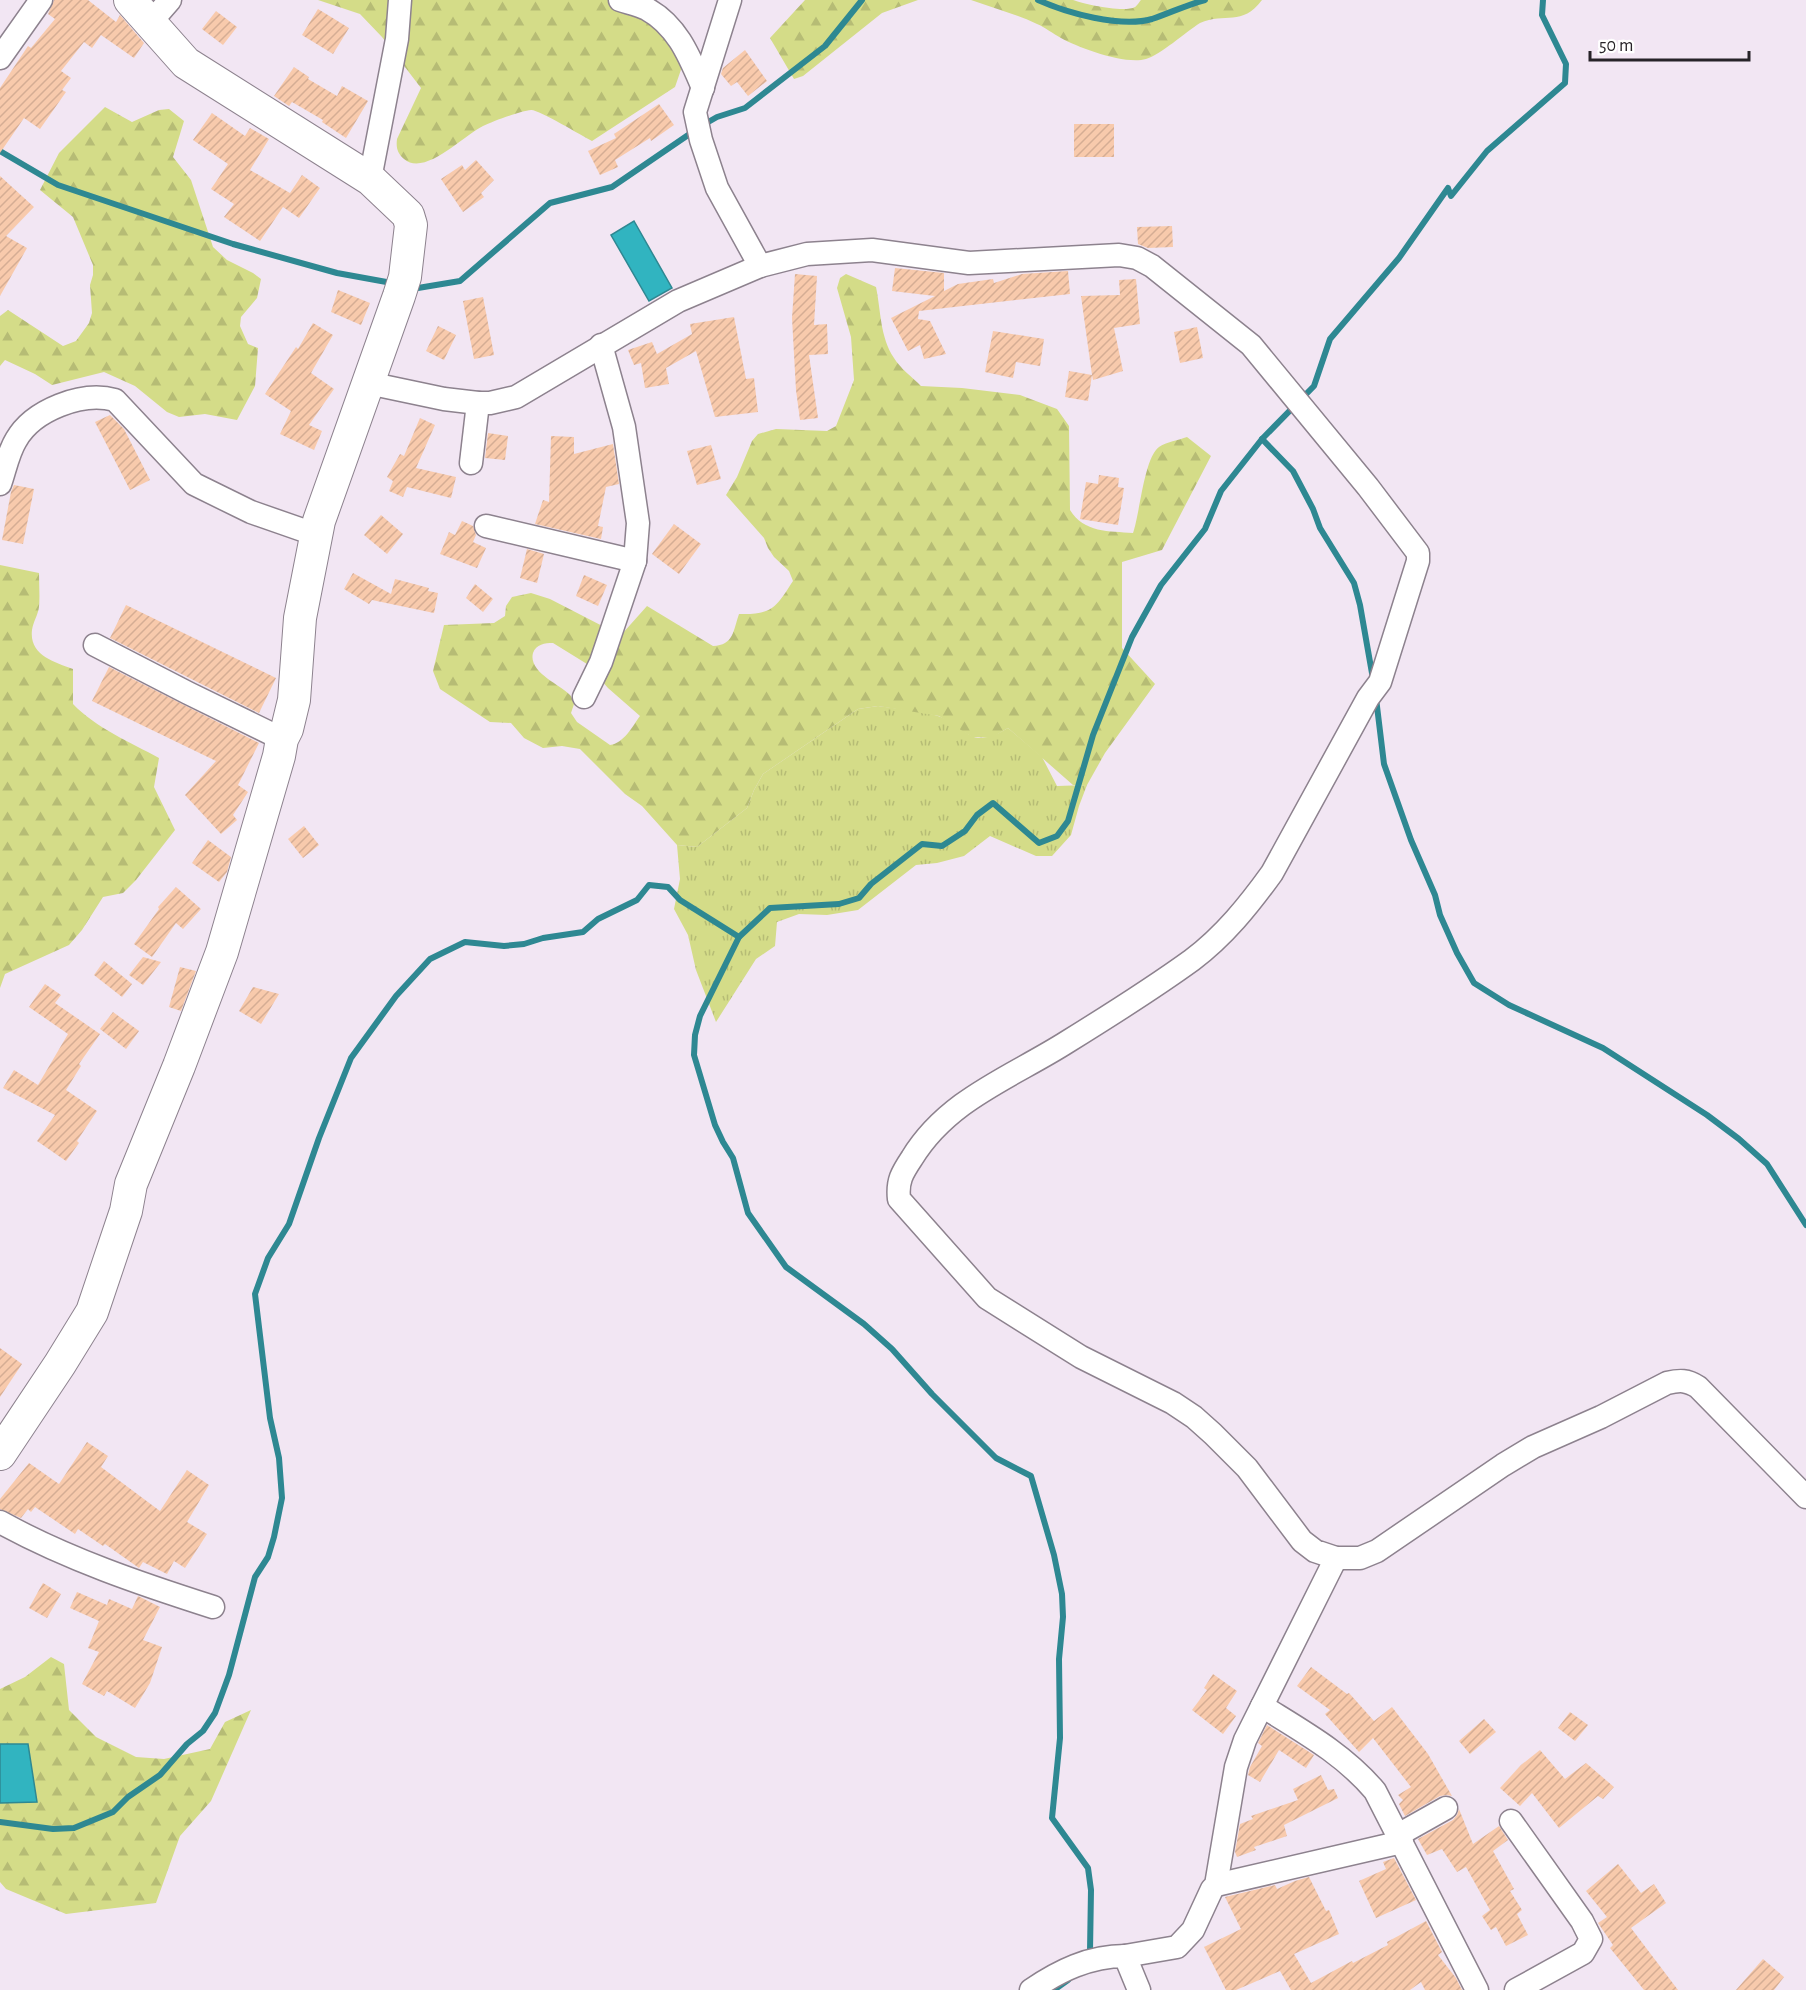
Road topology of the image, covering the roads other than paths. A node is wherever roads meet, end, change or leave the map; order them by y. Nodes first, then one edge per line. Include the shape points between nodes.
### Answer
1 (41, 0) edge
2 (170, 0) edge
3 (400, 0) edge
4 (620, 0) edge
5 (730, 0) edge
6 (140, 12) edge
7 (0, 58) edge
8 (703, 88) junction
9 (370, 179) junction
10 (760, 266) junction
11 (601, 345) junction
12 (368, 383) junction
13 (478, 403) junction
14 (471, 462) dead end
15 (0, 484) edge
16 (486, 526) dead end
17 (317, 535) junction
18 (635, 561) junction
19 (95, 645) dead end
20 (584, 697) dead end
21 (282, 739) junction
22 (0, 1454) edge
23 (1806, 1497) edge
24 (0, 1522) edge
25 (1336, 1558) junction
26 (213, 1607) dead end
27 (1262, 1706) junction
28 (1446, 1808) dead end
29 (1511, 1821) dead end
30 (1400, 1838) junction
31 (1216, 1885) junction
32 (1125, 1956) junction
33 (1031, 1990) edge
34 (1139, 1990) edge
35 (1477, 1990) edge
36 (1516, 1990) edge

1 - 7 street
2 - 6 street
3 - 9 street via 397,39
4 - 8 street via 657,16 673,31
5 - 8 street
6 - 9 street via 198,73
8 - 10 street via 695,112 701,140 717,188
9 - 12 street via 408,215 411,225 402,286
10 - 11 street via 678,301
10 - 25 street via 807,254 872,250 969,263 1082,256 1137,258 1251,345 1368,487 1419,557 1374,690 1272,873 1236,919 1193,959 1065,1044 963,1102 928,1135 898,1185 899,1199 987,1298 1081,1357 1173,1403 1194,1418 1246,1468 1302,1541 1315,1551
11 - 13 street via 516,397
11 - 18 street via 624,427 634,488 638,523
12 - 13 street
12 - 17 street
13 - 14 street
15 - 17 street via 16,440 28,425 70,402 103,397 115,400 194,484 251,512
16 - 18 street
17 - 21 street via 300,618 294,700
18 - 20 street via 601,662
19 - 21 street
21 - 22 street via 222,952 130,1184 126,1211 92,1312
23 - 25 street via 1698,1387 1677,1381 1533,1446 1377,1551 1360,1558
24 - 26 street via 77,1559
25 - 27 street
27 - 30 street via 1334,1752 1359,1773 1375,1791
27 - 31 street via 1236,1767
28 - 30 street
29 - 36 street via 1591,1939 1583,1953
30 - 31 street
30 - 35 street
31 - 32 street via 1193,1930 1177,1947
32 - 33 street via 1083,1963
32 - 34 street

